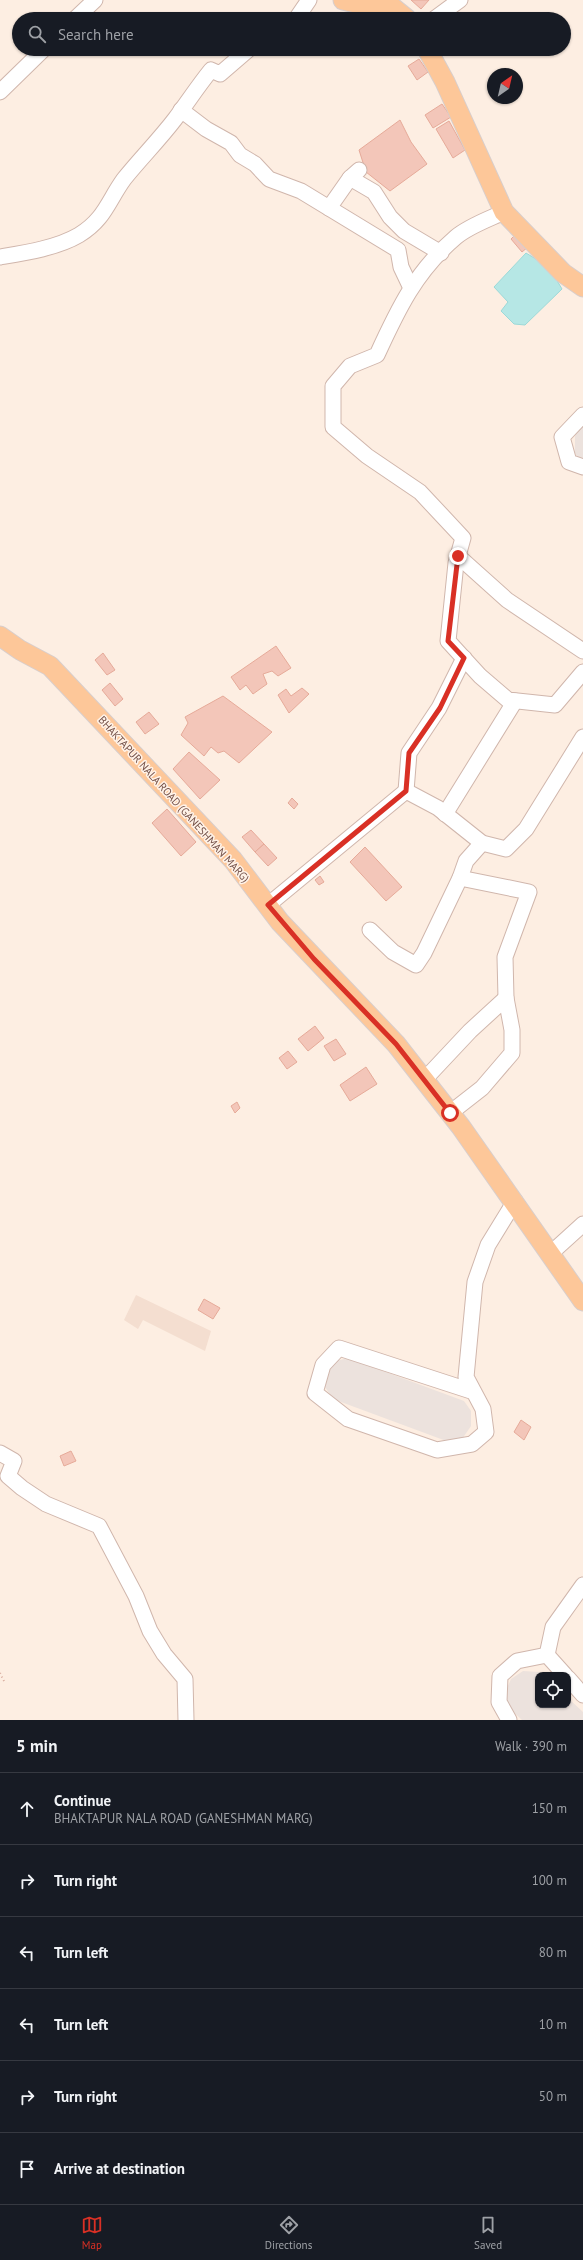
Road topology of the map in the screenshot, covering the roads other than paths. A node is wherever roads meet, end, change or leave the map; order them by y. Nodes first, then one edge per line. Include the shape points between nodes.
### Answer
1 (95, 0) edge
2 (308, 0) edge
3 (343, 0) edge
4 (460, 0) edge
5 (395, 3) edge
6 (82, 12) edge
7 (300, 12) edge
8 (402, 12) edge
9 (444, 12) edge
10 (37, 56) edge
11 (241, 56) edge
12 (431, 56) edge
13 (0, 92) edge
14 (180, 110) junction
15 (329, 208) junction
16 (504, 212) junction
17 (441, 253) junction
18 (0, 257) edge
19 (583, 287) edge
20 (411, 288) junction
21 (583, 415) edge
22 (583, 466) edge
23 (458, 556) junction
24 (0, 636) edge
25 (583, 651) edge
26 (464, 658) junction
27 (583, 672) edge
28 (516, 701) junction
29 (583, 737) edge
30 (406, 791) junction
31 (445, 814) junction
32 (482, 843) junction
33 (460, 878) junction
34 (268, 905) junction
35 (370, 930) dead end
36 (506, 998) junction
37 (424, 1080) junction
38 (450, 1113) junction
39 (515, 1201) junction
40 (583, 1224) edge
41 (550, 1254) junction
42 (583, 1301) edge
43 (474, 1392) junction
44 (0, 1453) edge
45 (583, 1585) edge
46 (547, 1655) junction
47 (562, 1672) edge
48 (571, 1681) edge
49 (583, 1695) edge
50 (186, 1720) edge
51 (508, 1720) edge

1 - 6 street
2 - 7 street
3 - 5 main road via 364,5
4 - 9 street
5 - 8 main road
10 - 13 street
11 - 14 street via 220,74 211,70
12 - 16 main road
14 - 15 street via 231,143 240,155 255,164 269,179 301,191
14 - 18 street via 123,180 109,206 92,225 78,236 50,246
15 - 17 street via 355,174 374,192 390,217 404,231
15 - 20 street via 398,250 401,266
16 - 17 street via 457,236
16 - 19 main road via 563,273
17 - 20 street via 418,275
20 - 23 street via 377,355 350,366 333,386 332,427 367,456 420,492 463,538
21 - 22 street via 562,437 568,462
23 - 25 street via 506,600
23 - 26 street via 448,641
24 - 34 main road, BHAKTAPUR NALA ROAD (GANESHMAN MARG) via 50,666 233,860
26 - 28 street via 508,700
26 - 30 street via 440,708 409,753
27 - 28 street via 555,705
28 - 31 street
29 - 32 street via 526,829 506,849
30 - 31 street
30 - 34 street
31 - 32 street
32 - 33 street via 466,861
33 - 35 street via 424,953 416,964 393,952
33 - 36 street via 529,892 505,956
34 - 37 main road, BHAKTAPUR NALA ROAD (GANESHMAN MARG) via 314,959 396,1044
36 - 37 street via 470,1031
36 - 38 street via 512,1030 512,1053 482,1088
37 - 38 main road, BHAKTAPUR NALA ROAD (GANESHMAN MARG)
38 - 39 main road, BHAKTAPUR NALA ROAD (GANESHMAN MARG)
39 - 41 main road, BHAKTAPUR NALA ROAD (GANESHMAN MARG)
39 - 43 street via 488,1245 475,1282 466,1377
40 - 41 street
41 - 42 main road, BHAKTAPUR NALA ROAD (GANESHMAN MARG)
43 - 43 street via 483,1409 486,1432 472,1444 437,1450 348,1419 315,1393 323,1365 339,1348
44 - 50 street via 14,1461 8,1476 22,1488 46,1504 100,1526 136,1596 150,1630 164,1654 185,1679
45 - 46 street via 553,1627
46 - 47 street
46 - 51 street via 517,1661 500,1676 499,1702
48 - 49 street

